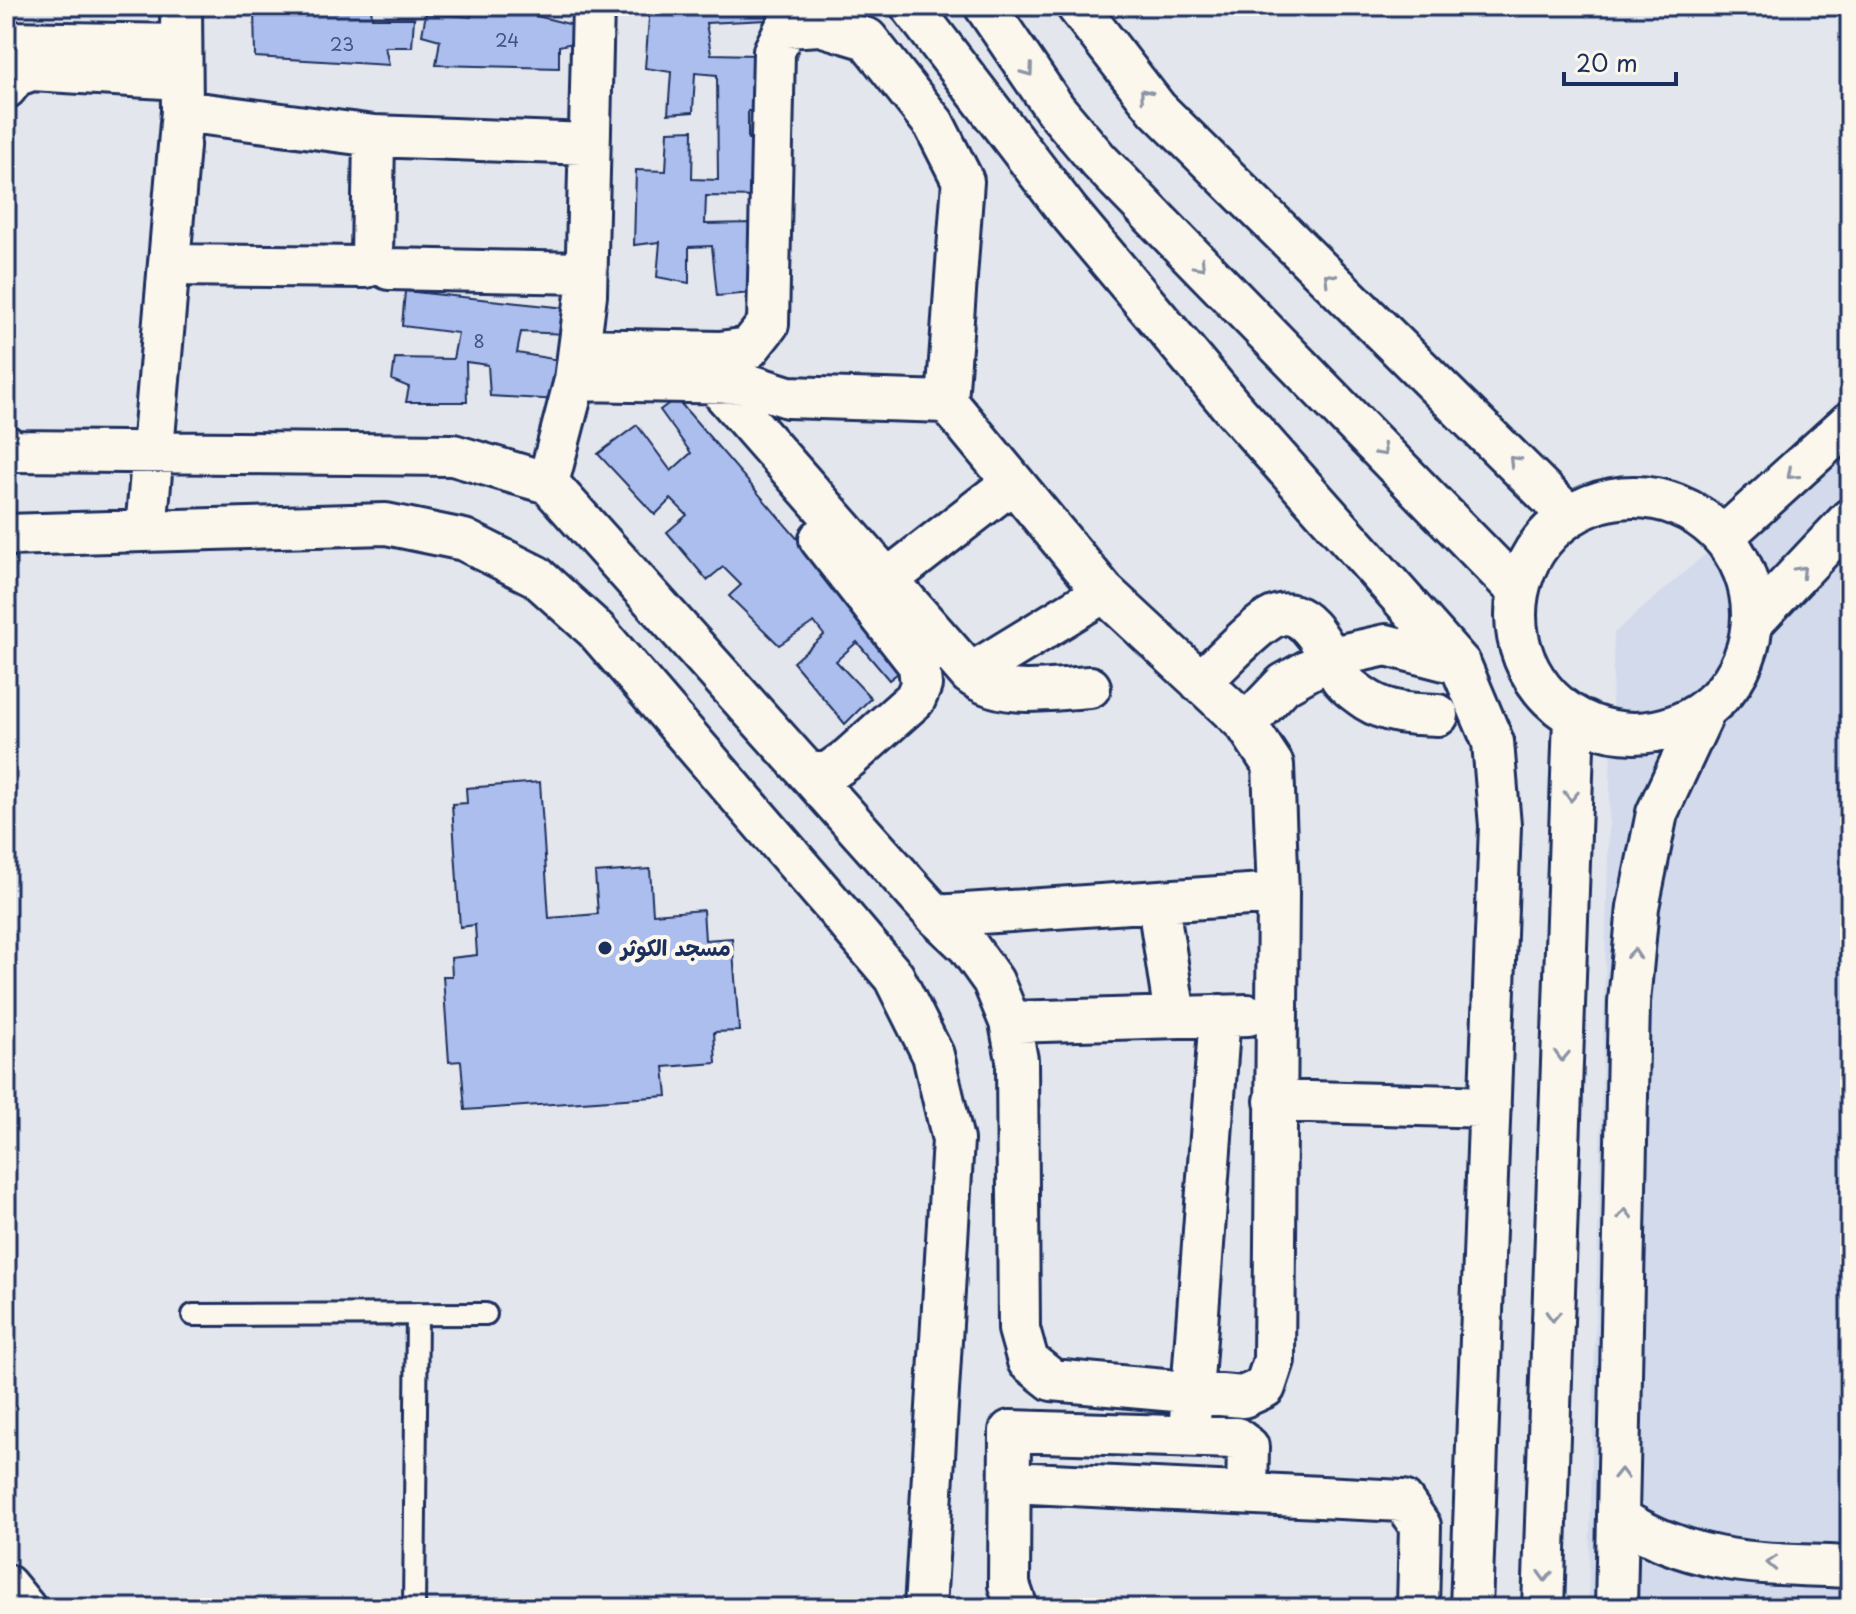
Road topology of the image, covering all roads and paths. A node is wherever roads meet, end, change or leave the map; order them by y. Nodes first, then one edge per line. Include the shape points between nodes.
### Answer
1 (181, 6) edge
2 (593, 6) edge
3 (911, 6) edge
4 (985, 6) edge
5 (1077, 6) edge
6 (6, 42) edge
7 (181, 79) junction
8 (6, 88) edge
9 (374, 136) junction
10 (589, 144) junction
11 (168, 276) junction
12 (586, 284) junction
13 (577, 364) junction
14 (714, 382) junction
15 (947, 402) junction
16 (1850, 422) edge
17 (6, 446) edge
18 (152, 452) junction
19 (1013, 482) junction
20 (548, 483) junction
21 (1569, 516) junction
22 (1850, 519) edge
23 (146, 531) junction
24 (6, 535) edge
25 (1723, 537) junction
26 (820, 539) dead end
27 (887, 580) junction
28 (1518, 591) junction
29 (1104, 592) junction
30 (1752, 623) junction
31 (1332, 657) junction
32 (1460, 664) junction
33 (970, 674) junction
34 (1200, 682) junction
35 (1090, 687) dead end
36 (1705, 710) junction
37 (1438, 715) dead end
38 (1574, 718) junction
39 (1246, 724) junction
40 (808, 773) junction
41 (1278, 893) junction
42 (1158, 904) junction
43 (936, 916) junction
44 (1220, 1015) junction
45 (1276, 1015) junction
46 (1175, 1016) junction
47 (1010, 1022) junction
48 (1275, 1101) junction
49 (1490, 1107) junction
50 (417, 1314) junction
51 (486, 1314) dead end
52 (193, 1315) dead end
53 (1192, 1393) junction
54 (1188, 1436) junction
55 (1010, 1482) junction
56 (1247, 1493) junction
57 (1620, 1519) junction
58 (1850, 1567) edge
59 (6, 1585) edge
60 (25, 1608) edge
61 (414, 1608) edge
62 (925, 1608) edge
63 (1017, 1608) edge
64 (1418, 1608) edge
65 (1471, 1608) edge
66 (1543, 1608) edge
67 (1616, 1608) edge

1 - 7 street
2 - 10 street
3 - 32 street via 1086,233
4 -> 28 street via 1055,109 1099,161
21 -> 5 street via 1157,109
6 - 7 street
7 - 8 street via 32,70 15,76
7 - 9 street
7 - 11 street
9 - 10 street
9 - 11 street via 372,257 366,267
10 - 12 street
11 - 12 street
11 - 18 street
12 - 13 street
13 - 14 street
13 - 15 street via 749,348 768,324 774,51 786,27 820,25 867,39 934,124 963,181
13 - 20 street
14 - 15 street via 744,383 788,397
14 - 27 street
15 - 19 street
16 -> 25 street
17 - 18 street via 11,451
18 - 20 street via 453,455
18 - 23 street
19 - 27 street
19 - 29 street
20 - 40 street
21 - 25 street via 1600,502 1633,497 1666,501 1697,515
21 - 28 street via 1537,549
30 -> 22 street
23 - 24 street
23 - 62 street via 386,524 464,540 536,576 596,630 894,977 933,1055 953,1140
25 - 30 street via 1741,563
26 - 40 street via 919,665 921,685 915,699 849,758 828,773
27 - 33 street
28 - 38 street via 1516,628 1525,664 1545,695
29 - 33 street
29 - 34 street
30 - 36 street via 1745,656 1729,686
31 - 32 street via 1386,645
31 - 34 street via 1303,620 1287,613 1271,618
31 - 37 street via 1341,678 1368,701 1402,714
31 - 39 street via 1284,684
32 - 49 street via 1493,742 1500,826
33 - 35 street via 987,687 1008,692
34 - 39 street
36 - 38 street via 1674,727 1641,734 1606,731
57 -> 36 street via 1629,1002 1638,907 1657,813
38 -> 66 street
39 - 41 street via 1273,765
40 - 43 street
41 - 42 street
41 - 45 street
42 - 43 street
42 - 46 street
43 - 47 street via 968,946 993,981
44 - 45 street
44 - 46 street
44 - 53 street
45 - 48 street
46 - 47 street
47 - 53 street via 1017,1060 1019,1329 1028,1361 1052,1380
48 - 49 street
48 - 53 street via 1274,1360 1265,1387 1243,1397
49 - 65 street
50 - 51 lane
50 - 52 lane
50 - 61 lane
53 - 54 street
54 - 55 street via 1010,1431
54 - 56 street via 1236,1438 1248,1447
55 - 56 street
55 - 63 street via 1009,1585
56 - 64 street via 1403,1501 1420,1526
58 -> 57 street via 1712,1558 1680,1550
57 - 67 street
59 - 60 street

